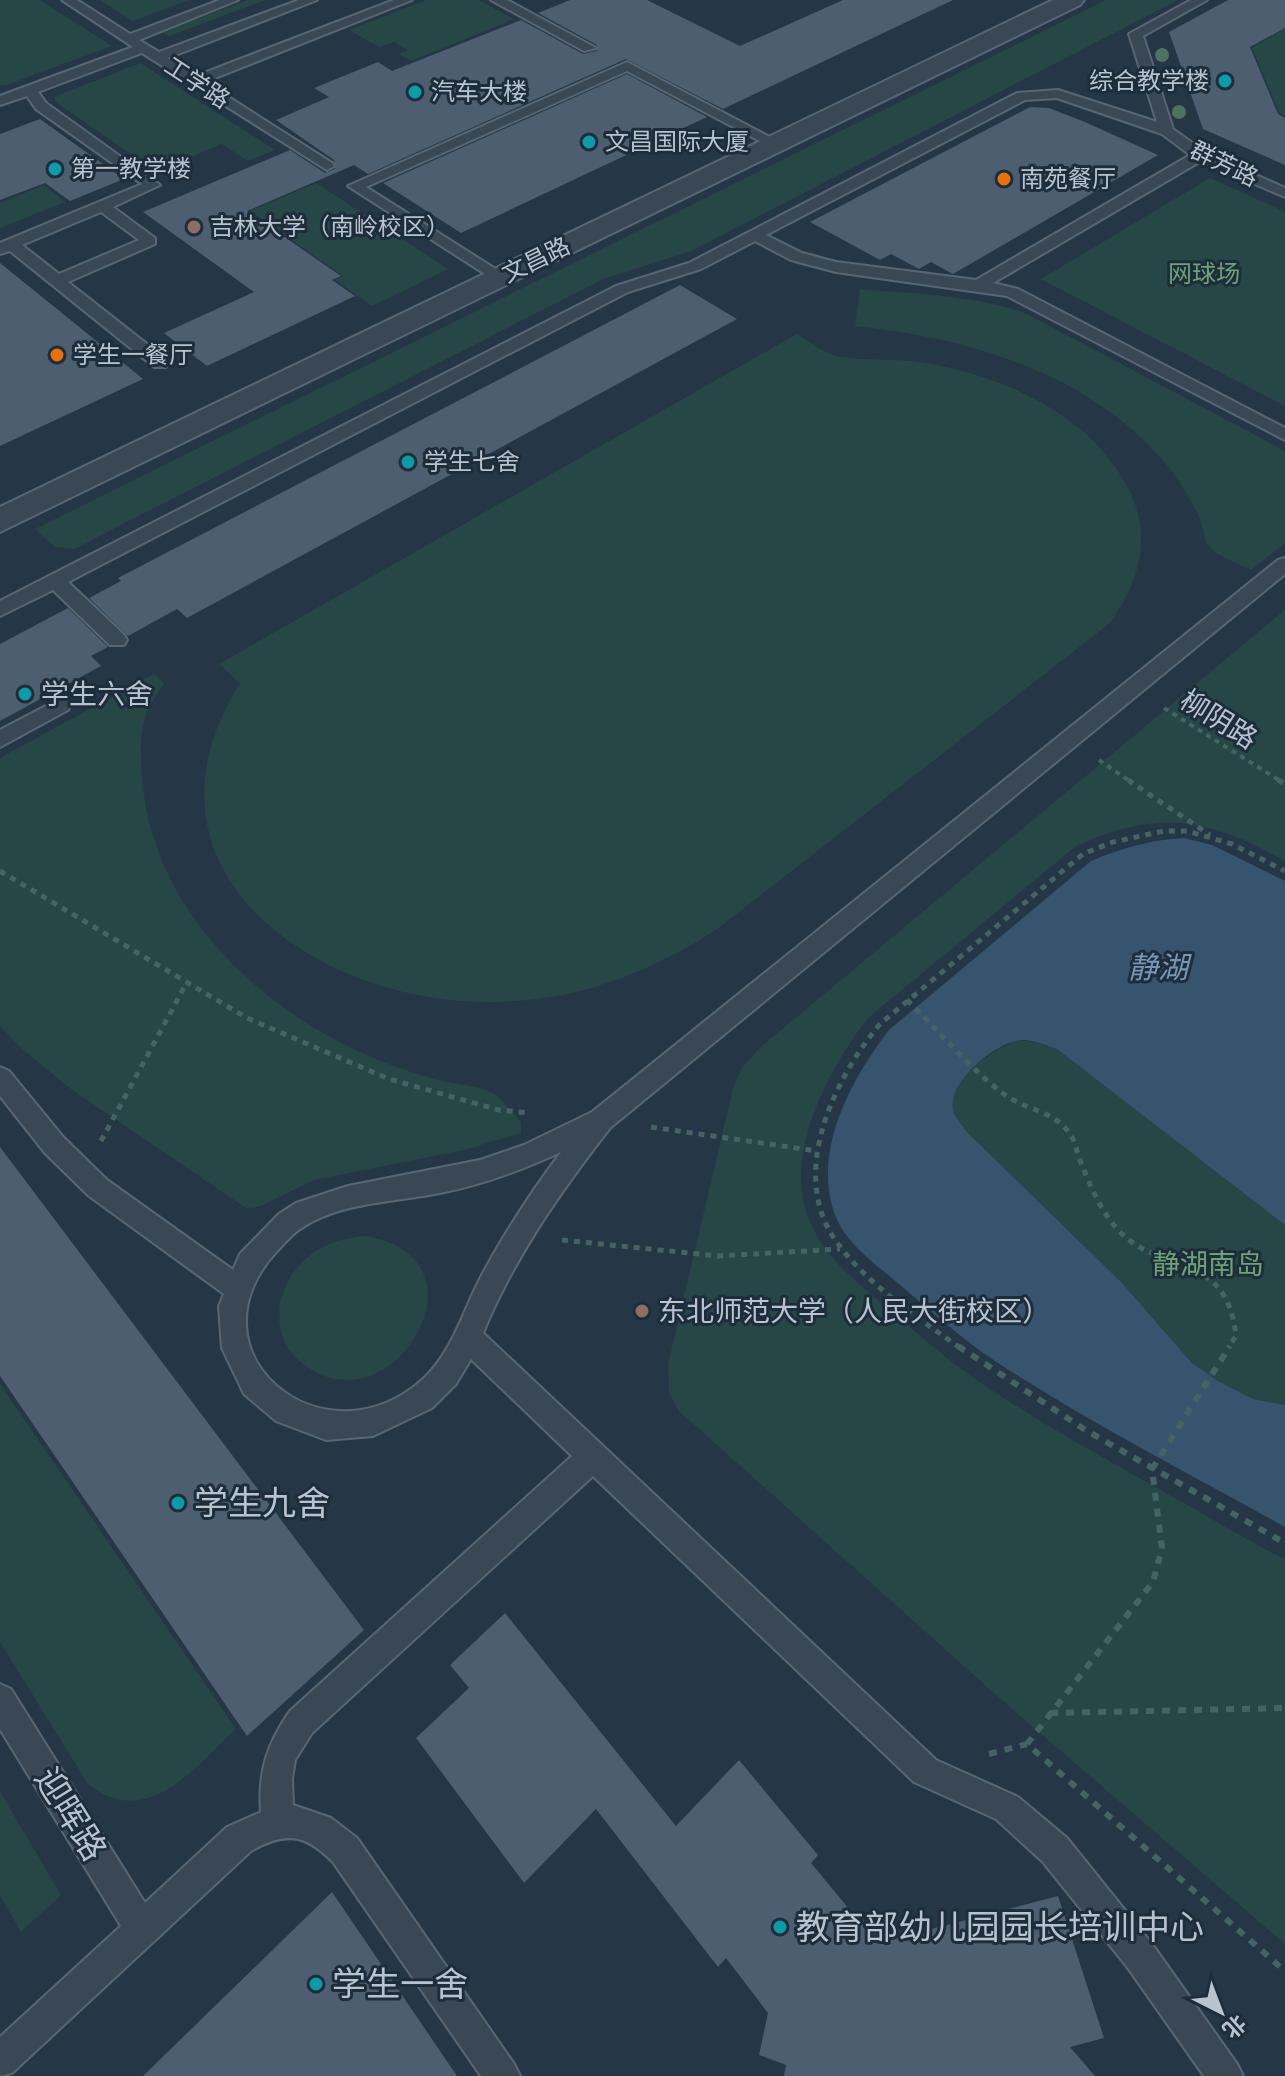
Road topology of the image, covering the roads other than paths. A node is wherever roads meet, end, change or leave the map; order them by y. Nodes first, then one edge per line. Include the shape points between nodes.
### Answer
1 (68, 0) edge
2 (232, 0) edge
3 (311, 0) edge
4 (405, 0) edge
5 (497, 0) edge
6 (1072, 0) edge
7 (1201, 0) edge
8 (128, 39) junction
9 (143, 48) junction
10 (589, 48) dead end
11 (158, 57) junction
12 (195, 81) junction
13 (30, 90) junction
14 (0, 101) edge
15 (1167, 131) junction
16 (776, 144) junction
17 (1200, 155) junction
18 (327, 166) dead end
19 (1285, 193) edge
20 (102, 206) junction
21 (755, 235) junction
22 (5, 246) edge
23 (499, 278) junction
24 (57, 281) junction
25 (981, 284) junction
26 (160, 363) dead end
27 (1285, 435) edge
28 (0, 521) edge
29 (1285, 564) edge
30 (56, 581) junction
31 (0, 609) edge
32 (117, 640) dead end
33 (61, 705) dead end
34 (0, 739) edge
35 (0, 1078) edge
36 (601, 1120) junction
37 (237, 1288) junction
38 (467, 1337) junction
39 (593, 1456) junction
40 (0, 1700) edge
41 (278, 1822) junction
42 (142, 1929) junction
43 (0, 2061) edge
44 (502, 2076) edge
45 (1225, 2076) edge

1 - 8 lane, 工学路
2 - 8 lane
3 - 11 lane
4 - 12 lane
5 - 10 lane
6 - 16 street, 文昌路
7 - 15 lane via 1136,34
8 - 9 lane, 工学路
9 - 11 lane, 工学路
9 - 13 lane
11 - 12 lane, 工学路
12 - 18 lane, 工学路
13 - 14 lane
13 - 20 lane via 41,106 153,185
15 - 17 lane, 群芳路
15 - 21 lane, 群芳路 via 1058,94 1022,96
16 - 23 street, 文昌路
16 - 23 lane via 627,66 355,186
17 - 19 lane, 群芳路
17 - 25 lane
20 - 22 lane
20 - 24 lane via 150,241
21 - 25 lane via 807,260 836,267
21 - 30 lane, 群芳路 via 695,266 622,289
22 - 24 lane
23 - 28 street, 文昌路
24 - 26 lane
25 - 27 lane via 1012,292
29 - 36 lane
30 - 31 lane, 群芳路
30 - 32 lane
33 - 34 lane
35 - 37 lane via 54,1145 98,1188
36 - 37 lane via 559,1143 475,1173 316,1206 267,1239
36 - 38 lane via 519,1235
37 - 38 lane via 233,1343 242,1369 279,1410 305,1421 335,1426 395,1413 423,1398 445,1376
38 - 39 lane
39 - 41 lane via 301,1722 280,1751 274,1773
39 - 45 lane via 925,1771 1007,1808 1055,1850 1140,1956
40 - 42 lane, 迎晖路
41 - 42 lane via 239,1839
41 - 44 lane via 315,1826 345,1850
42 - 43 lane

